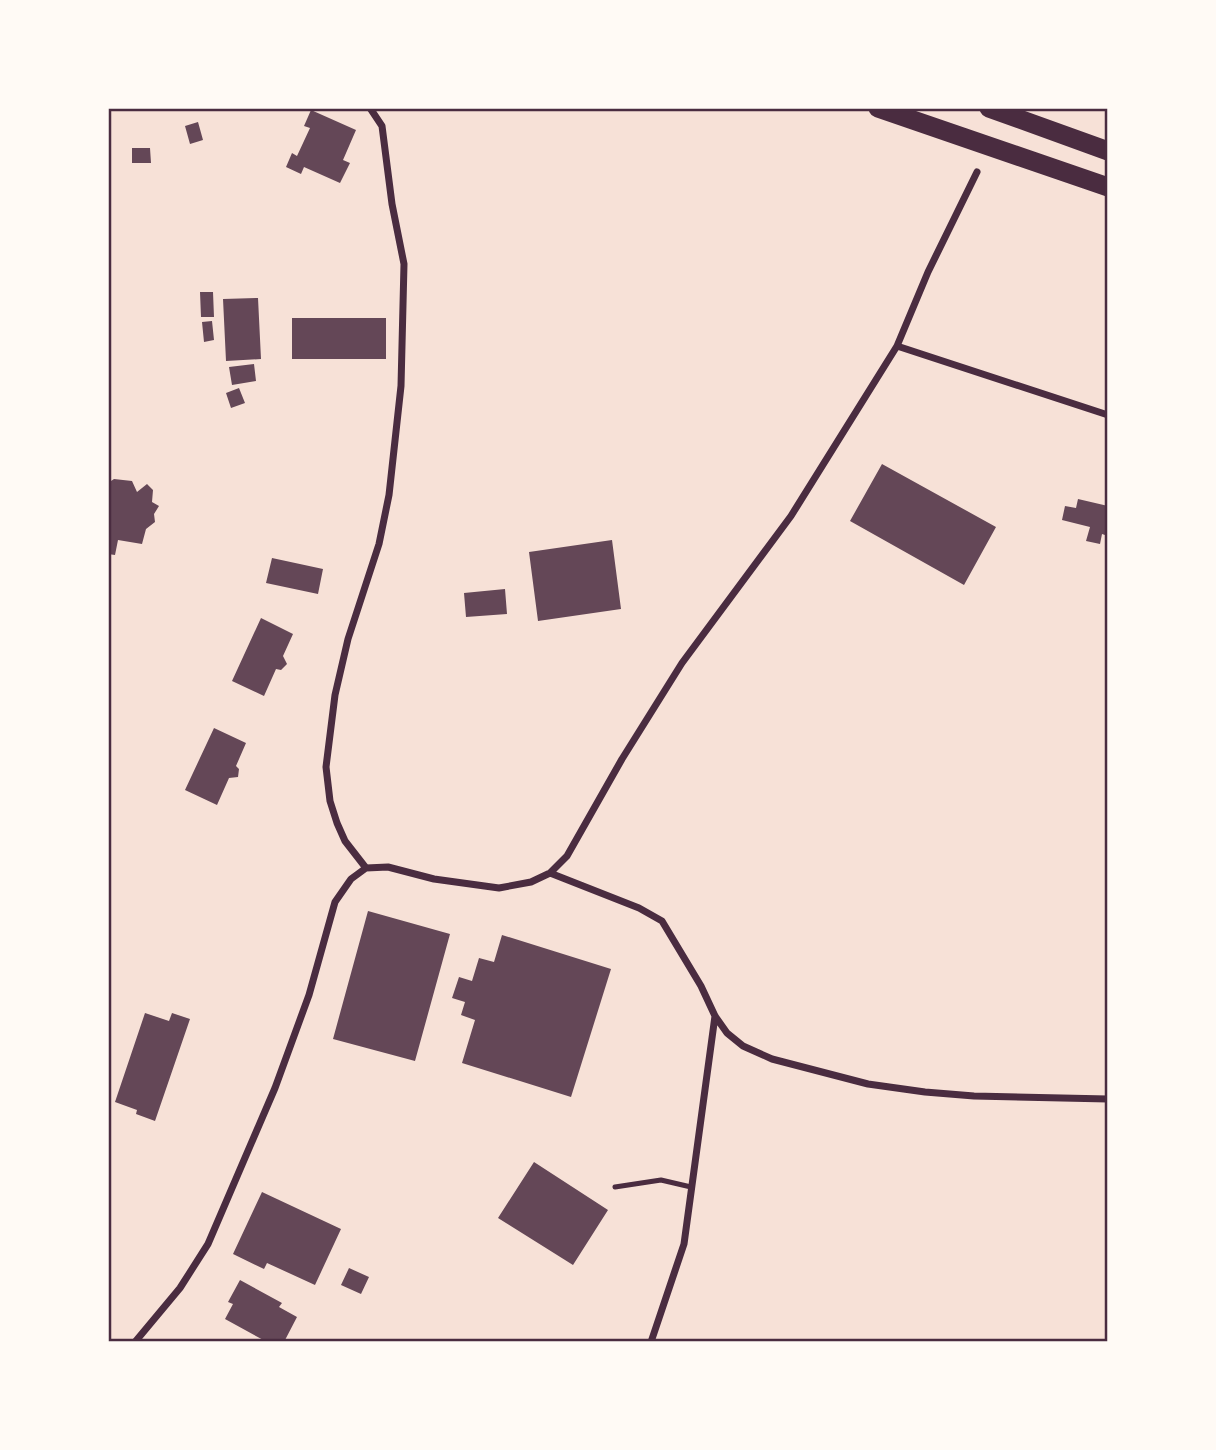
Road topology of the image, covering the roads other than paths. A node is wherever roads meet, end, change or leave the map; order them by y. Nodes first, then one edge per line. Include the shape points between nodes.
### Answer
1 (370, 108) edge
2 (878, 108) edge
3 (989, 108) edge
4 (1108, 151) edge
5 (976, 172) dead end
6 (1108, 187) edge
7 (897, 346) junction
8 (1108, 415) edge
9 (366, 868) junction
10 (550, 873) junction
11 (715, 1016) junction
12 (1108, 1099) edge
13 (615, 1187) dead end
14 (691, 1187) junction
15 (135, 1342) edge
16 (651, 1342) edge

1 - 9 street via 382,126 404,264 401,386 389,495 335,695 327,767 337,824
2 - 6 highway
3 - 4 highway
5 - 7 street
7 - 8 street
7 - 10 street via 791,516 682,663 567,856
9 - 10 street via 388,867 499,888 531,883
9 - 15 street via 351,879 335,902 309,995 275,1088 208,1244
10 - 11 street via 662,921
11 - 12 street via 727,1033 752,1051 868,1084 974,1096
11 - 14 street
13 - 14 lane via 661,1180
14 - 16 street via 684,1244

